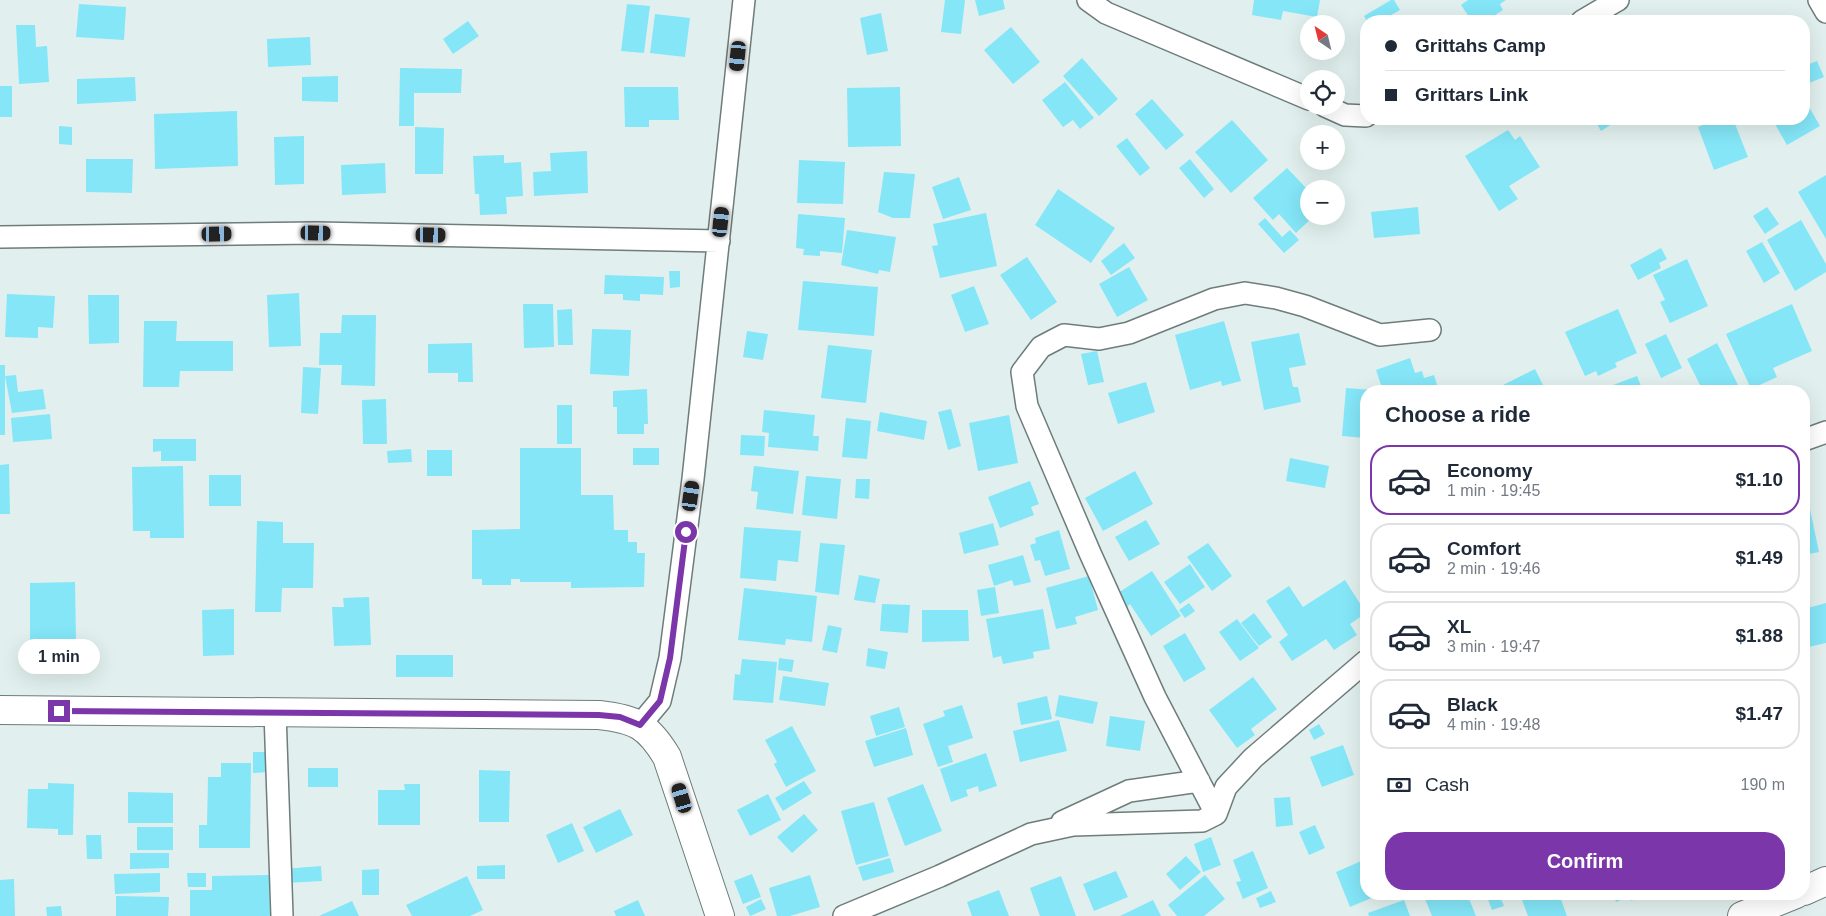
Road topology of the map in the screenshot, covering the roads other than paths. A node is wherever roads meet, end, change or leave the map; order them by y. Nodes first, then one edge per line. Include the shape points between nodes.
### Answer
1 (744, 0) edge
2 (1088, 0) edge
3 (1618, 0) edge
4 (1819, 0) edge
5 (1826, 12) edge
6 (1592, 15) edge
7 (1300, 96) edge
8 (1345, 115) edge
9 (1360, 116) edge
10 (0, 237) edge
11 (719, 241) junction
12 (1430, 330) dead end
13 (1826, 432) edge
14 (1810, 438) edge
15 (1360, 666) edge
16 (0, 710) edge
17 (275, 712) junction
18 (640, 725) junction
19 (1199, 781) junction
20 (1216, 814) junction
21 (1040, 832) junction
22 (1826, 881) edge
23 (1810, 888) edge
24 (1781, 900) edge
25 (282, 916) edge
26 (720, 916) edge
27 (844, 916) edge
28 (1742, 916) edge

1 - 11 street
2 - 7 street via 1106,13
3 - 6 street
4 - 5 street
8 - 9 street
10 - 11 street via 316,233
11 - 18 street via 694,479 670,658 660,701
12 - 19 street via 1380,335 1305,306 1245,293 1214,299 1130,333 1098,339 1064,335 1041,347 1022,372 1027,406 1090,553 1155,697
13 - 14 street
15 - 20 street via 1253,758 1226,787
16 - 17 street
17 - 18 street via 599,715 620,717
17 - 25 street
18 - 26 street via 655,737 667,757
19 - 20 street
19 - 21 street via 1128,791
20 - 21 street via 1202,821 1073,825
21 - 27 street
22 - 23 street
24 - 28 street

